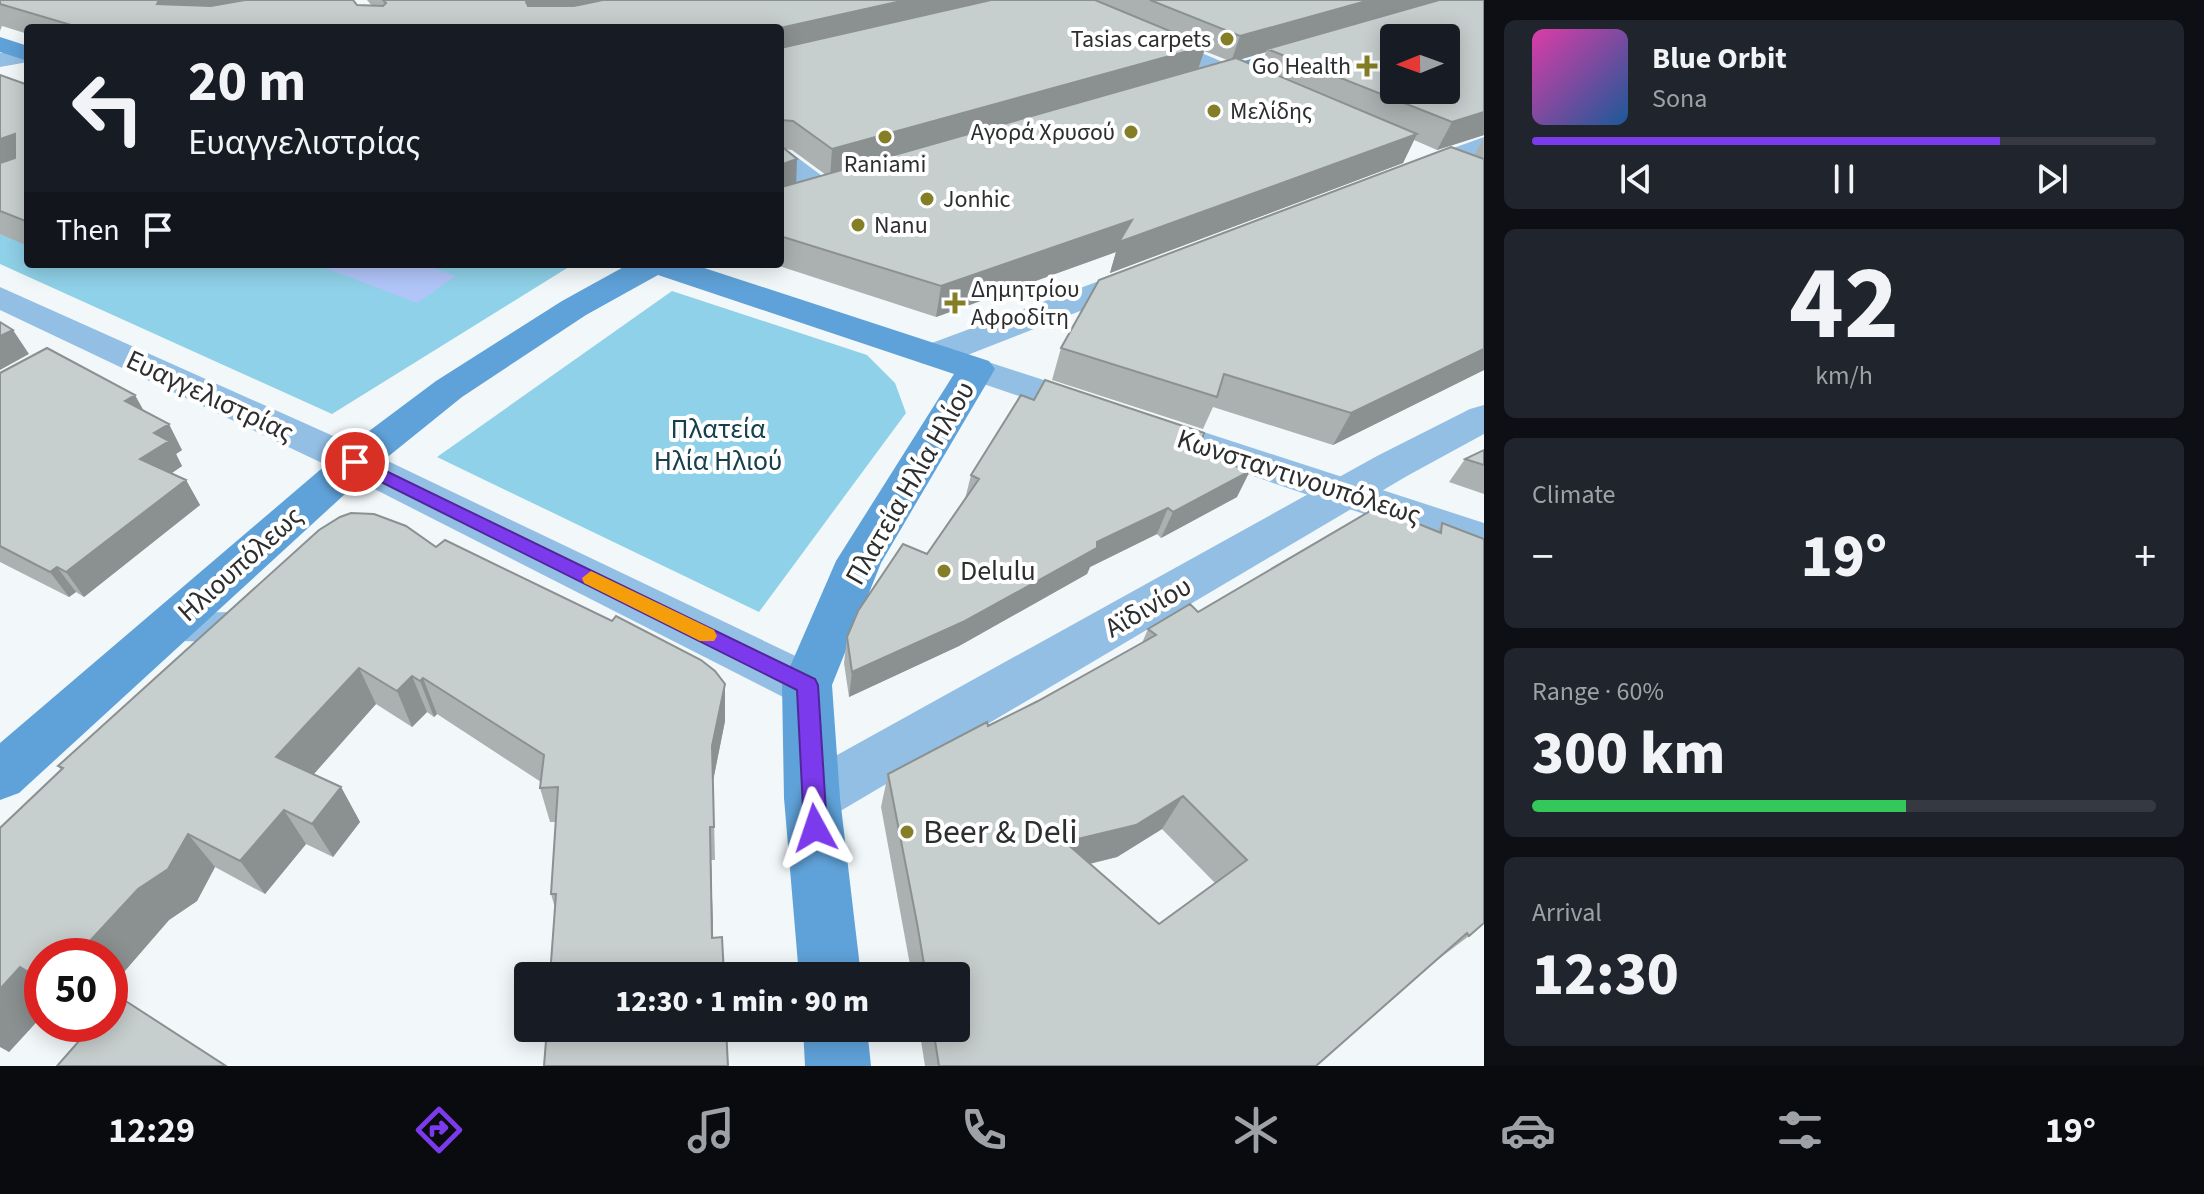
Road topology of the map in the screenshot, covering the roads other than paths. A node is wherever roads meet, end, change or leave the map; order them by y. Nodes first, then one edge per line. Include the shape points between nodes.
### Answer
1 (1059, 0) edge
2 (1374, 31) edge
3 (0, 44) edge
4 (24, 53) edge
5 (24, 55) edge
6 (0, 60) edge
7 (1228, 73) junction
8 (1171, 90) edge
9 (1269, 91) edge
10 (1484, 145) edge
11 (1422, 158) junction
12 (784, 161) edge
13 (1472, 179) edge
14 (853, 182) edge
15 (1377, 186) edge
16 (823, 190) junction
17 (794, 200) edge
18 (1172, 264) edge
19 (649, 268) edge
20 (668, 268) edge
21 (0, 297) edge
22 (88, 340) junction
23 (934, 355) junction
24 (50, 361) edge
25 (976, 369) junction
26 (1484, 418) edge
27 (355, 462) junction
28 (1347, 493) junction
29 (1484, 539) edge
30 (276, 593) edge
31 (169, 627) junction
32 (807, 685) junction
33 (0, 776) edge
34 (812, 798) junction
35 (829, 962) edge
36 (836, 1042) edge
37 (838, 1066) edge

1 - 7 street
2 - 7 main road
3 - 4 main road
5 - 6 street
7 - 8 main road
7 - 9 street
10 - 11 street
11 - 13 street
11 - 15 street
12 - 16 street
14 - 16 main road
16 - 17 main road
18 - 23 street
19 - 27 main road, Ηλιουπόλεως via 574,308 449,389
20 - 23 main road, Κωνσταντινουπόλεως
21 - 22 street, Ευαγγελιστρίας
22 - 24 street
22 - 27 street, Ευαγγελιστρίας
23 - 25 main road, Κωνσταντινουπόλεως
25 - 28 street, Κωνσταντινουπόλεως
25 - 32 main road, Πλατεία Ηλία Ηλίου via 859,561
26 - 28 street, Αϊδινίου
27 - 31 main road, Ηλιουπόλεως via 295,535
27 - 32 street, Ευαγγελιστρίας
28 - 29 street, Κωνσταντινουπόλεως
28 - 34 street, Αϊδινίου
30 - 31 lane via 244,625
31 - 33 main road, Ηλιουπόλεως
32 - 34 main road
34 - 35 main road
36 - 37 main road

